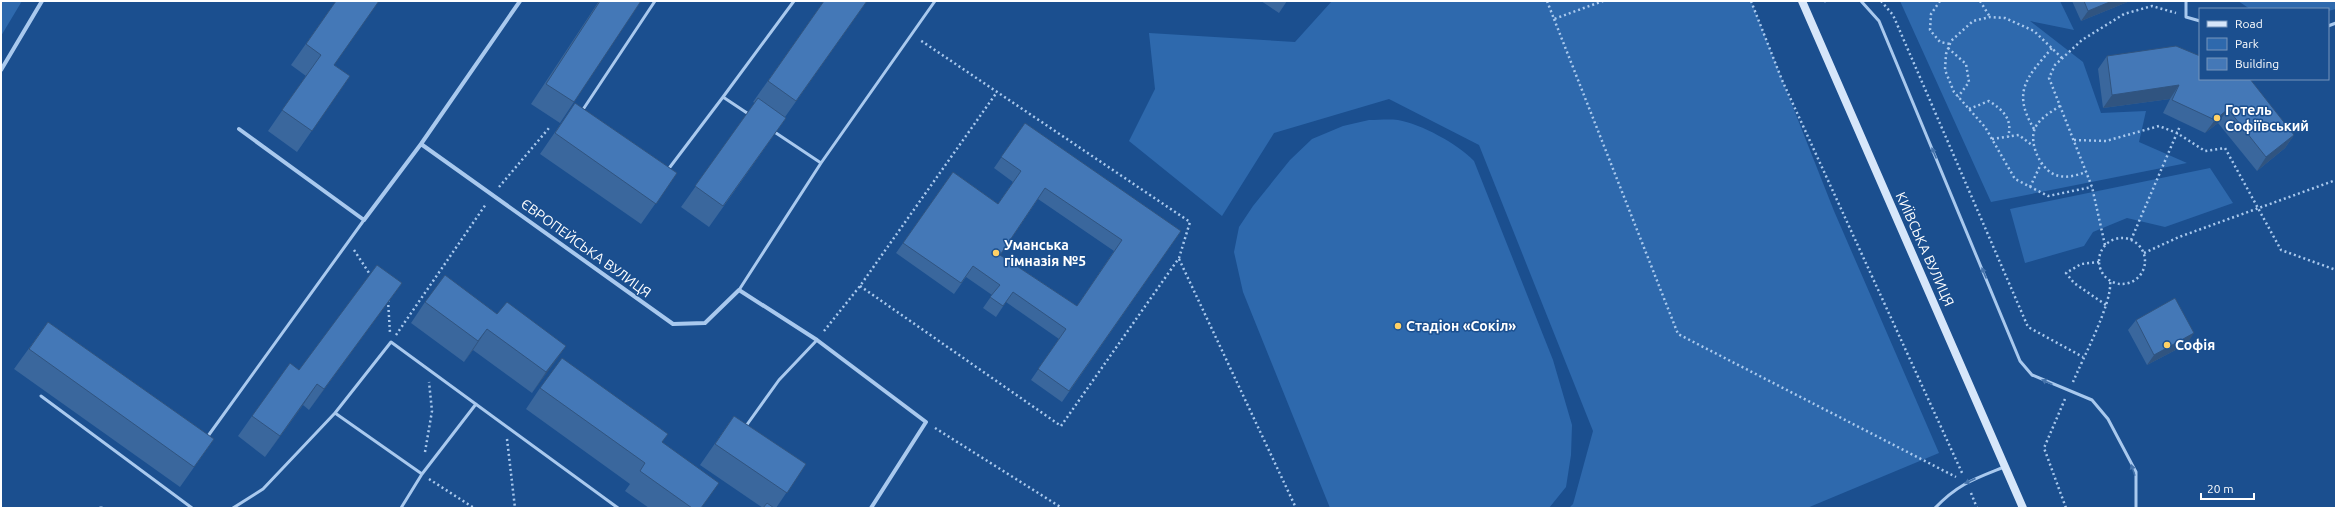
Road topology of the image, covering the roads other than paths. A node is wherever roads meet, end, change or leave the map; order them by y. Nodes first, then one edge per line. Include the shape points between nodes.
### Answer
1 (42, 1) edge
2 (520, 1) edge
3 (655, 1) edge
4 (794, 1) edge
5 (935, 1) edge
6 (1802, 1) edge
7 (1860, 1) edge
8 (2186, 1) edge
9 (2199, 21) edge
10 (1, 70) edge
11 (723, 97) junction
12 (579, 117) edge
13 (756, 119) edge
14 (769, 128) edge
15 (239, 129) dead end
16 (421, 144) junction
17 (821, 163) junction
18 (663, 177) edge
19 (364, 220) junction
20 (739, 290) junction
21 (817, 340) junction
22 (41, 396) dead end
23 (476, 404) junction
24 (335, 413) junction
25 (744, 430) edge
26 (208, 436) edge
27 (2006, 466) junction
28 (422, 474) junction
29 (192, 508) edge
30 (233, 508) edge
31 (401, 508) edge
32 (618, 508) edge
33 (871, 508) edge
34 (1935, 508) edge
35 (2023, 508) edge
36 (2136, 508) edge

1 - 10 street
2 - 16 street
3 - 12 lane
4 - 11 lane
5 - 17 lane
6 - 27 main road, КИЇВСЬКА ВУЛИЦЯ
36 -> 7 lane via 2136,472 2108,419 2092,400 2032,375 2020,360 1879,22
8 - 9 lane via 2186,17
11 - 13 lane
11 - 18 lane
14 - 17 lane
15 - 19 street
16 - 19 street
16 - 20 street, ЄВРОПЕЙСЬКА ВУЛИЦЯ via 673,324 705,323
17 - 20 lane
19 - 26 lane
20 - 21 street
21 - 25 lane via 779,380
21 - 33 street via 926,422
22 - 29 lane
23 - 24 lane via 391,342
23 - 28 lane
23 - 32 lane
24 - 28 lane
24 - 30 lane via 263,489
27 -> 34 lane via 1966,482 1950,492
27 - 35 main road, КИЇВСЬКА ВУЛИЦЯ
28 - 31 lane

